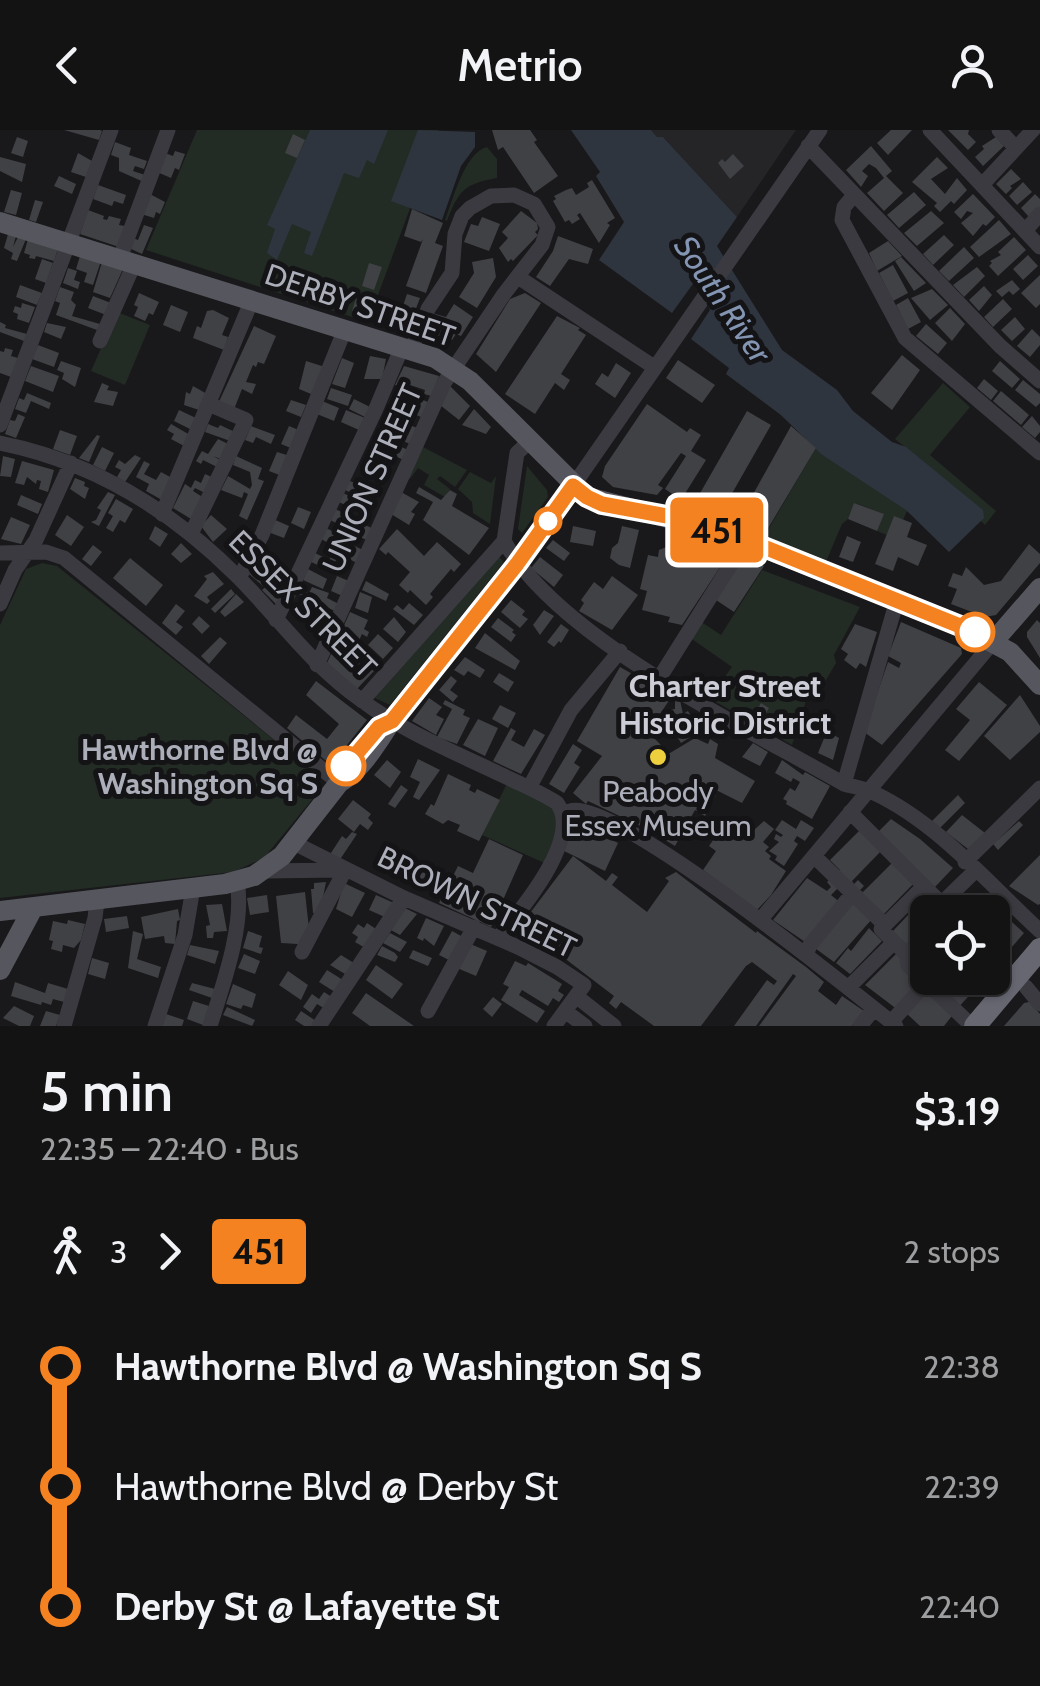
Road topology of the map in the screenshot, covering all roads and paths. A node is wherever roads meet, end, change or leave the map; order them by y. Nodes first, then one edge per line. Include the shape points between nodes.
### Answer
1 (111, 130) edge
2 (168, 130) edge
3 (820, 130) edge
4 (930, 130) edge
5 (999, 130) edge
6 (1033, 130) edge
7 (808, 146) junction
8 (1016, 148) junction
9 (982, 186) junction
10 (854, 195) junction
11 (1040, 214) edge
12 (0, 222) edge
13 (1025, 231) junction
14 (69, 242) junction
15 (1040, 247) edge
16 (127, 260) junction
17 (518, 276) junction
18 (252, 300) junction
19 (345, 329) junction
20 (100, 341) dead end
21 (406, 348) junction
22 (453, 367) junction
23 (654, 367) junction
24 (1040, 381) edge
25 (211, 405) junction
26 (0, 424) edge
27 (530, 442) junction
28 (0, 443) edge
29 (1040, 453) edge
30 (71, 462) junction
31 (573, 486) junction
32 (162, 514) junction
33 (191, 534) junction
34 (746, 540) junction
35 (504, 541) junction
36 (0, 553) edge
37 (26, 554) junction
38 (517, 564) junction
39 (239, 578) junction
40 (1040, 588) edge
41 (897, 600) junction
42 (0, 604) edge
43 (276, 620) junction
44 (994, 641) junction
45 (620, 651) junction
46 (317, 666) junction
47 (660, 677) junction
48 (1040, 684) edge
49 (362, 701) junction
50 (392, 721) junction
51 (340, 783) junction
52 (844, 784) junction
53 (529, 788) junction
54 (1040, 788) edge
55 (868, 790) junction
56 (566, 812) junction
57 (850, 812) junction
58 (294, 843) junction
59 (809, 862) junction
60 (970, 866) junction
61 (345, 870) junction
62 (265, 871) junction
63 (237, 882) junction
64 (924, 886) junction
65 (193, 888) junction
66 (852, 894) junction
67 (933, 895) edge
68 (955, 895) edge
69 (404, 898) junction
70 (97, 901) junction
71 (34, 908) junction
72 (0, 912) edge
73 (761, 920) junction
74 (885, 925) junction
75 (474, 928) junction
76 (1040, 931) edge
77 (498, 938) junction
78 (894, 942) junction
79 (1040, 949) edge
80 (910, 950) edge
81 (302, 952) dead end
82 (906, 954) junction
83 (806, 955) junction
84 (910, 966) edge
85 (0, 970) edge
86 (1035, 987) edge
87 (848, 988) junction
88 (580, 991) junction
89 (917, 995) edge
90 (943, 995) edge
91 (874, 1009) junction
92 (428, 1010) dead end
93 (565, 1010) junction
94 (893, 1024) edge
95 (64, 1026) edge
96 (155, 1026) edge
97 (210, 1026) edge
98 (320, 1026) edge
99 (554, 1026) edge
100 (585, 1026) edge
101 (614, 1026) edge
102 (860, 1026) edge
103 (973, 1026) edge
104 (991, 1026) edge

1 - 14 street
2 - 16 street
3 - 7 street
4 - 9 street
5 - 8 street
6 - 8 street
7 - 10 street
7 - 23 street
8 - 9 street
9 - 13 street
10 - 24 street
10 - 29 street via 842,220 905,338
11 - 13 street
12 - 14 main road, DERBY STREET
13 - 15 street
14 - 16 main road, DERBY STREET
14 - 26 street
16 - 18 main road, DERBY STREET
16 - 20 street
17 - 21 street, UNION STREET via 542,245 545,218 525,198 502,194 479,201 458,224 452,274
17 - 22 street, UNION STREET
17 - 23 street
18 - 19 main road, DERBY STREET
18 - 25 street
19 - 21 main road, DERBY STREET
19 - 39 street
21 - 22 main road, DERBY STREET
21 - 43 street
22 - 27 main road, DERBY STREET
22 - 46 street, UNION STREET
23 - 31 street
25 - 32 street
25 - 33 street via 246,420
27 - 31 main road, DERBY STREET
27 - 35 street via 517,452
28 - 30 street, ESSEX STREET
30 - 32 street, ESSEX STREET
30 - 37 street
31 - 34 main road, DERBY STREET via 602,504
31 - 38 main road
32 - 33 street, ESSEX STREET
33 - 39 street, ESSEX STREET
34 - 41 main road, DERBY STREET
34 - 47 street
35 - 38 street
35 - 49 street
36 - 37 street
37 - 42 street
37 - 51 street via 64,558
38 - 45 street via 554,603
38 - 50 main road
39 - 43 street, ESSEX STREET
40 - 44 main road
41 - 44 main road, DERBY STREET
41 - 52 street
43 - 46 street, ESSEX STREET
44 - 48 main road, DERBY STREET
44 - 55 street
45 - 47 street
45 - 53 street via 571,710
46 - 49 street, ESSEX STREET
47 - 52 street
49 - 50 street, ESSEX STREET
50 - 51 main road via 367,740
50 - 53 street, ESSEX STREET
51 - 58 main road
52 - 55 street
53 - 56 street, ESSEX STREET
54 - 60 street
55 - 57 street
55 - 60 street
56 - 73 street, ESSEX STREET via 582,809 643,840
56 - 77 street via 547,872
57 - 59 street
57 - 64 street
58 - 61 street, BROWN STREET
58 - 62 main road
59 - 66 street
59 - 73 street
60 - 68 street
60 - 76 street
61 - 62 street, BROWN STREET
61 - 69 street, BROWN STREET
61 - 81 street
62 - 63 main road
63 - 65 main road
63 - 97 street via 232,948
64 - 67 street
64 - 74 street
65 - 70 main road
65 - 96 street via 185,936
66 - 74 street
66 - 83 street
69 - 75 street, BROWN STREET
69 - 98 street
70 - 71 main road
70 - 95 street
71 - 72 main road
71 - 85 main road
73 - 83 street, ESSEX STREET
74 - 78 street via 881,929
75 - 77 street, BROWN STREET
75 - 92 street
77 - 88 street, BROWN STREET via 558,966
78 - 82 street
78 - 87 street
79 - 103 highway
80 - 82 street
82 - 84 street
83 - 87 street, ESSEX STREET
86 - 104 highway
87 - 91 street, ESSEX STREET
88 - 93 street
88 - 101 street, BROWN STREET
89 - 94 street
90 - 103 street
91 - 94 street, ESSEX STREET
91 - 102 street
93 - 99 street
93 - 100 street

